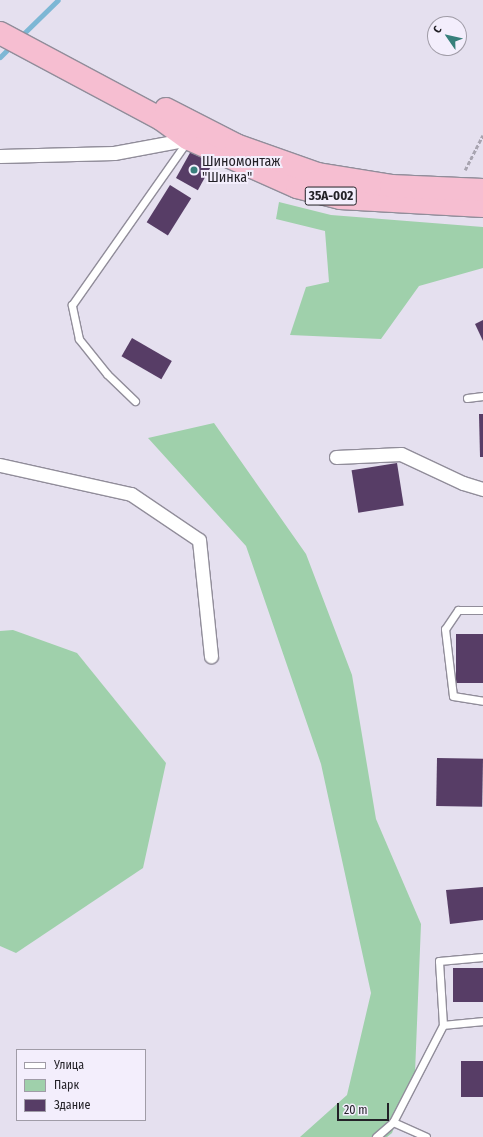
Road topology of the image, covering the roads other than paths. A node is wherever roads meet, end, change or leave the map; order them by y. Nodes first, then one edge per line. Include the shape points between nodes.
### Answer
1 (3, 28) edge
2 (34, 45) junction
3 (189, 139) junction
4 (0, 156) edge
5 (483, 190) edge
6 (483, 206) edge
7 (483, 396) edge
8 (467, 398) dead end
9 (135, 401) dead end
10 (336, 457) dead end
11 (0, 465) edge
12 (483, 488) edge
13 (483, 610) edge
14 (211, 656) dead end
15 (483, 701) edge
16 (483, 957) edge
17 (483, 1021) edge
18 (443, 1025) junction
19 (394, 1122) junction
20 (376, 1137) edge
21 (426, 1137) edge

1 - 2 highway, 35А-002
2 - 3 highway, 35А-002 via 161,119
2 - 5 highway, 35А-002 via 236,145 318,174 391,186
3 - 4 street via 114,153
3 - 6 highway, 35А-002 via 297,187 340,198
3 - 9 lane via 72,305 79,339 107,374
7 - 8 lane
10 - 12 street via 401,454 463,483
11 - 14 street via 131,494 199,540
13 - 15 lane via 458,610 445,629 454,696
16 - 18 lane via 438,961
17 - 18 lane
18 - 19 lane
19 - 20 lane
19 - 21 lane

